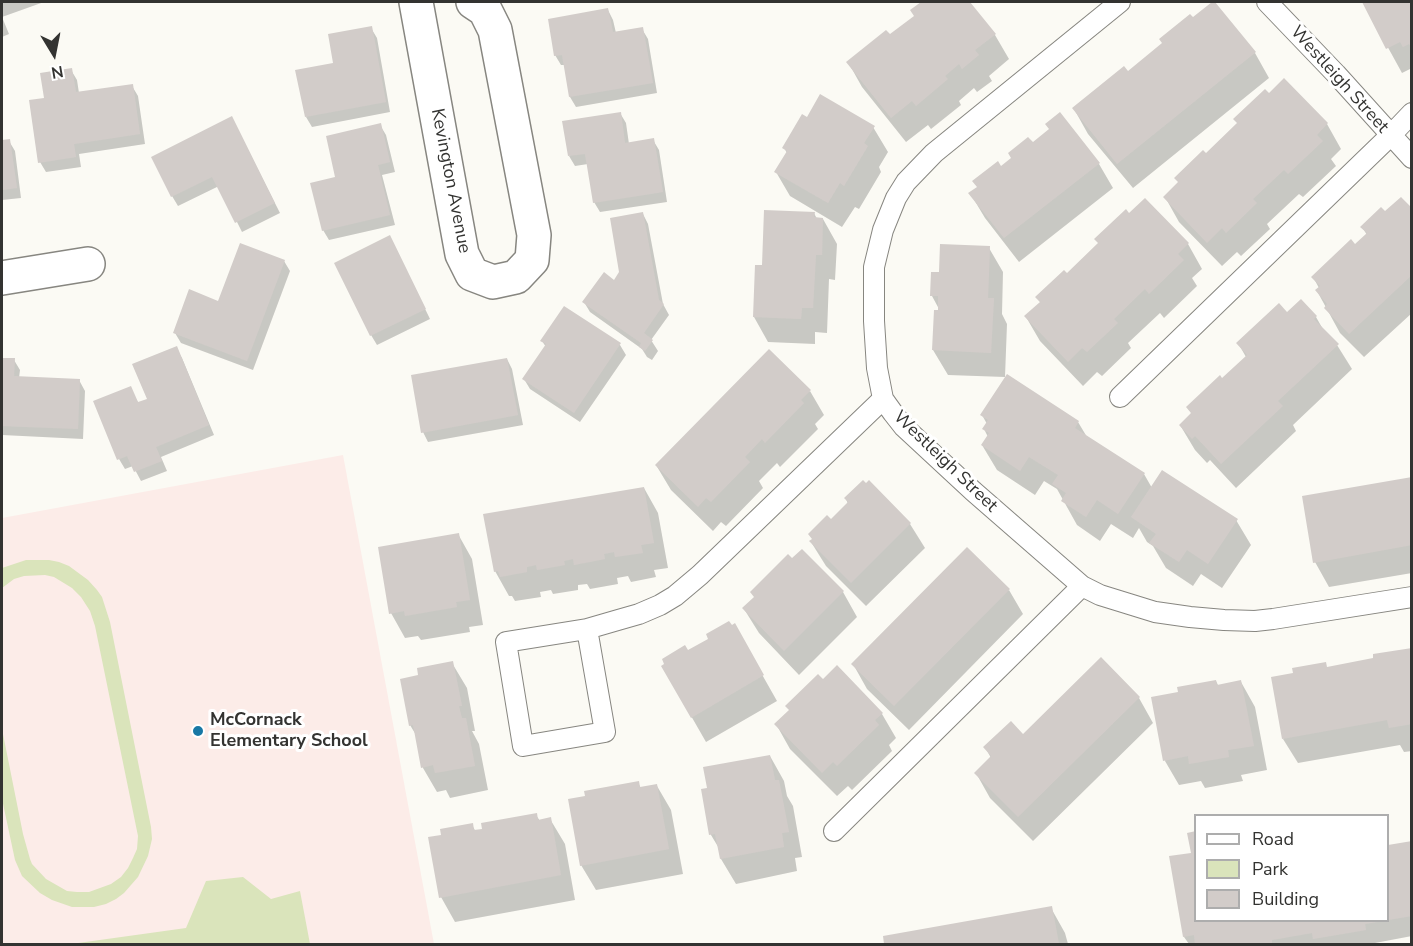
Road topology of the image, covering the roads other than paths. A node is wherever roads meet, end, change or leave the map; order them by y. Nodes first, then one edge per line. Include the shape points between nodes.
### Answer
1 (416, 2) edge
2 (473, 2) edge
3 (1120, 2) edge
4 (1267, 2) edge
5 (1412, 113) edge
6 (1390, 136) junction
7 (1412, 158) edge
8 (88, 264) dead end
9 (2, 278) edge
10 (1120, 398) dead end
11 (883, 399) junction
12 (1082, 586) junction
13 (1412, 597) edge
14 (587, 629) junction
15 (834, 831) dead end

1 - 2 street, Kevington Avenue via 462,254 472,274 493,282 516,277 532,260 534,235 495,30 485,10
3 - 11 lane, Westleigh Street via 934,153 896,198 883,230 874,275 877,368
4 - 6 lane, Westleigh Street
5 - 6 lane
6 - 7 lane, Westleigh Street
6 - 10 lane
8 - 9 street
11 - 12 lane, Westleigh Street via 904,427
11 - 14 lane via 675,596 639,614
12 - 13 lane, Westleigh Street via 1155,612 1224,620 1273,619
12 - 15 lane
14 - 14 lane via 605,732 524,746 506,642

